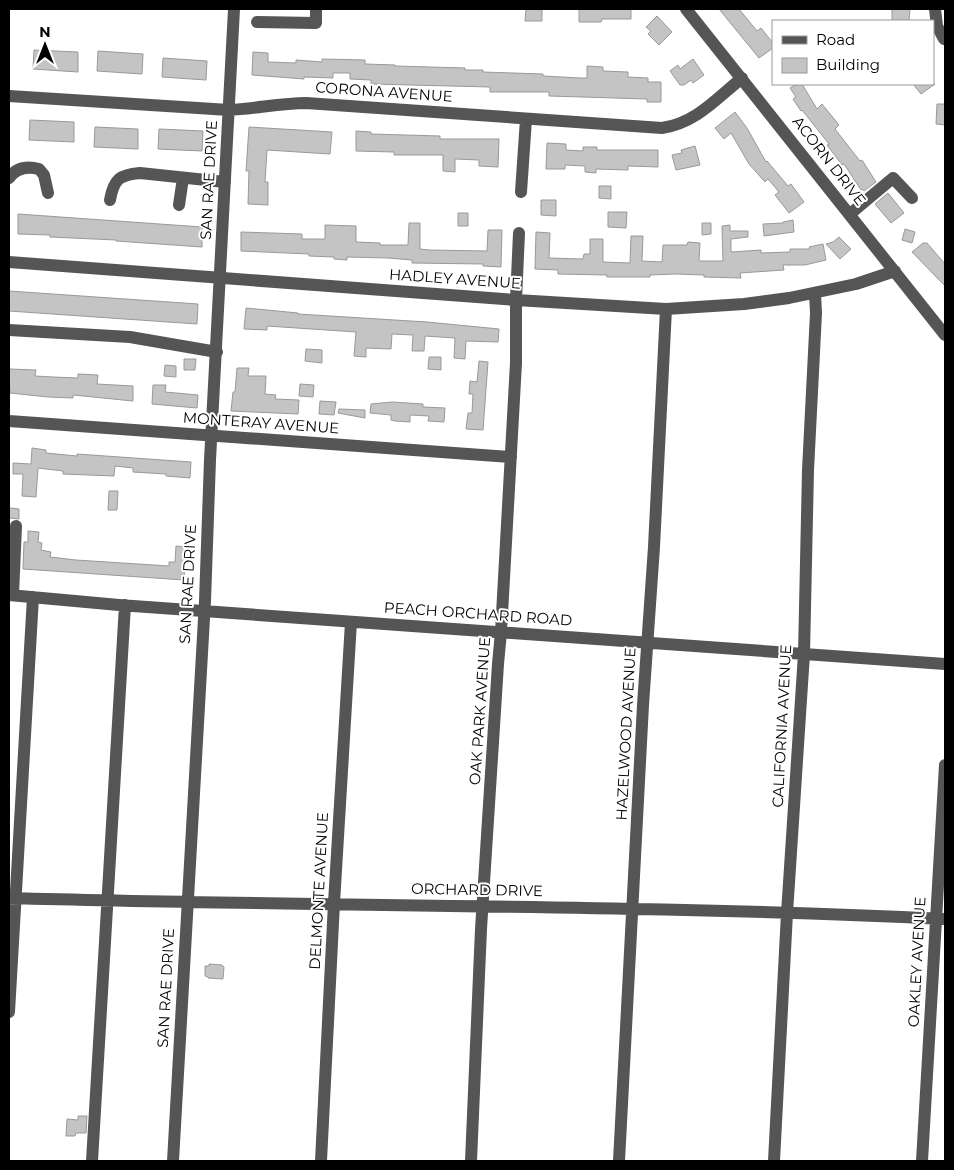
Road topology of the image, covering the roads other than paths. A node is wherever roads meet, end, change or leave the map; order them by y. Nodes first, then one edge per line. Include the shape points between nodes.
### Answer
1 (234, 9) edge
2 (316, 9) edge
3 (686, 9) edge
4 (936, 9) edge
5 (257, 22) dead end
6 (944, 39) dead end
7 (742, 78) junction
8 (9, 96) edge
9 (229, 110) junction
10 (526, 119) junction
11 (9, 178) edge
12 (183, 178) junction
13 (225, 182) junction
14 (521, 192) dead end
15 (48, 193) dead end
16 (912, 198) dead end
17 (110, 200) dead end
18 (178, 205) dead end
19 (850, 214) junction
20 (519, 233) dead end
21 (9, 262) edge
22 (895, 270) junction
23 (221, 278) junction
24 (815, 294) junction
25 (516, 300) junction
26 (666, 309) junction
27 (9, 330) edge
28 (945, 334) edge
29 (217, 352) junction
30 (9, 421) edge
31 (212, 436) junction
32 (511, 457) junction
33 (16, 526) dead end
34 (11, 595) edge
35 (33, 597) junction
36 (125, 606) junction
37 (203, 611) junction
38 (351, 622) junction
39 (501, 632) junction
40 (647, 642) junction
41 (804, 654) junction
42 (945, 664) edge
43 (945, 766) edge
44 (12, 898) edge
45 (107, 900) junction
46 (187, 902) junction
47 (334, 903) junction
48 (483, 907) junction
49 (633, 908) junction
50 (787, 913) junction
51 (941, 919) edge
52 (9, 1012) edge
53 (92, 1161) edge
54 (173, 1161) edge
55 (321, 1161) edge
56 (471, 1161) edge
57 (619, 1161) edge
58 (774, 1161) edge
59 (922, 1161) edge

1 - 9 street, SAN RAE DRIVE
2 - 5 street via 316,23
3 - 7 street, ACORN DRIVE
4 - 6 street via 937,26
7 - 10 street, CORONA AVENUE via 696,116 675,126 662,128
7 - 19 street, ACORN DRIVE
8 - 9 street, CORONA AVENUE
9 - 10 street, CORONA AVENUE via 306,103
9 - 13 street, SAN RAE DRIVE
10 - 14 street
11 - 15 street via 17,170 39,169 44,175
12 - 13 street
12 - 17 street via 140,173 128,175 115,182
12 - 18 street
13 - 23 street, SAN RAE DRIVE
16 - 19 street via 893,178
19 - 22 street, ACORN DRIVE
20 - 25 street, OAK PARK AVENUE
21 - 23 street, HADLEY AVENUE
22 - 24 street, HADLEY AVENUE
22 - 28 street, ACORN DRIVE
23 - 25 street, HADLEY AVENUE
23 - 29 street, SAN RAE DRIVE
24 - 26 street, HADLEY AVENUE via 744,304
24 - 41 street, CALIFORNIA AVENUE
25 - 26 street, HADLEY AVENUE
25 - 32 street, OAK PARK AVENUE
26 - 40 street, HAZELWOOD AVENUE
27 - 29 street via 130,337
29 - 31 street, SAN RAE DRIVE
30 - 31 street, MONTERAY AVENUE
31 - 32 street, MONTERAY AVENUE
31 - 37 street, SAN RAE DRIVE
32 - 39 street, OAK PARK AVENUE
33 - 34 street
34 - 35 street, PEACH ORCHARD ROAD
35 - 36 street, PEACH ORCHARD ROAD
35 - 44 street
36 - 37 street, PEACH ORCHARD ROAD
36 - 45 street
37 - 38 street, PEACH ORCHARD ROAD
37 - 46 street, SAN RAE DRIVE
38 - 39 street, PEACH ORCHARD ROAD
38 - 47 street, DELMONTE AVENUE
39 - 40 street, PEACH ORCHARD ROAD
39 - 48 street, OAK PARK AVENUE
40 - 41 street, PEACH ORCHARD ROAD
40 - 49 street, HAZELWOOD AVENUE
41 - 42 street, PEACH ORCHARD ROAD
41 - 50 street, CALIFORNIA AVENUE
43 - 51 street, OAKLEY AVENUE
44 - 45 street, ORCHARD DRIVE
44 - 52 street
45 - 46 street, ORCHARD DRIVE
45 - 53 street
46 - 47 street, ORCHARD DRIVE
46 - 54 street, SAN RAE DRIVE
47 - 48 street, ORCHARD DRIVE
47 - 55 street, DELMONTE AVENUE
48 - 49 street, ORCHARD DRIVE
48 - 56 street, OAK PARK AVENUE
49 - 50 street, ORCHARD DRIVE
49 - 57 street, HAZELWOOD AVENUE
50 - 51 street, ORCHARD DRIVE
50 - 58 street, CALIFORNIA AVENUE
51 - 59 street, OAKLEY AVENUE

